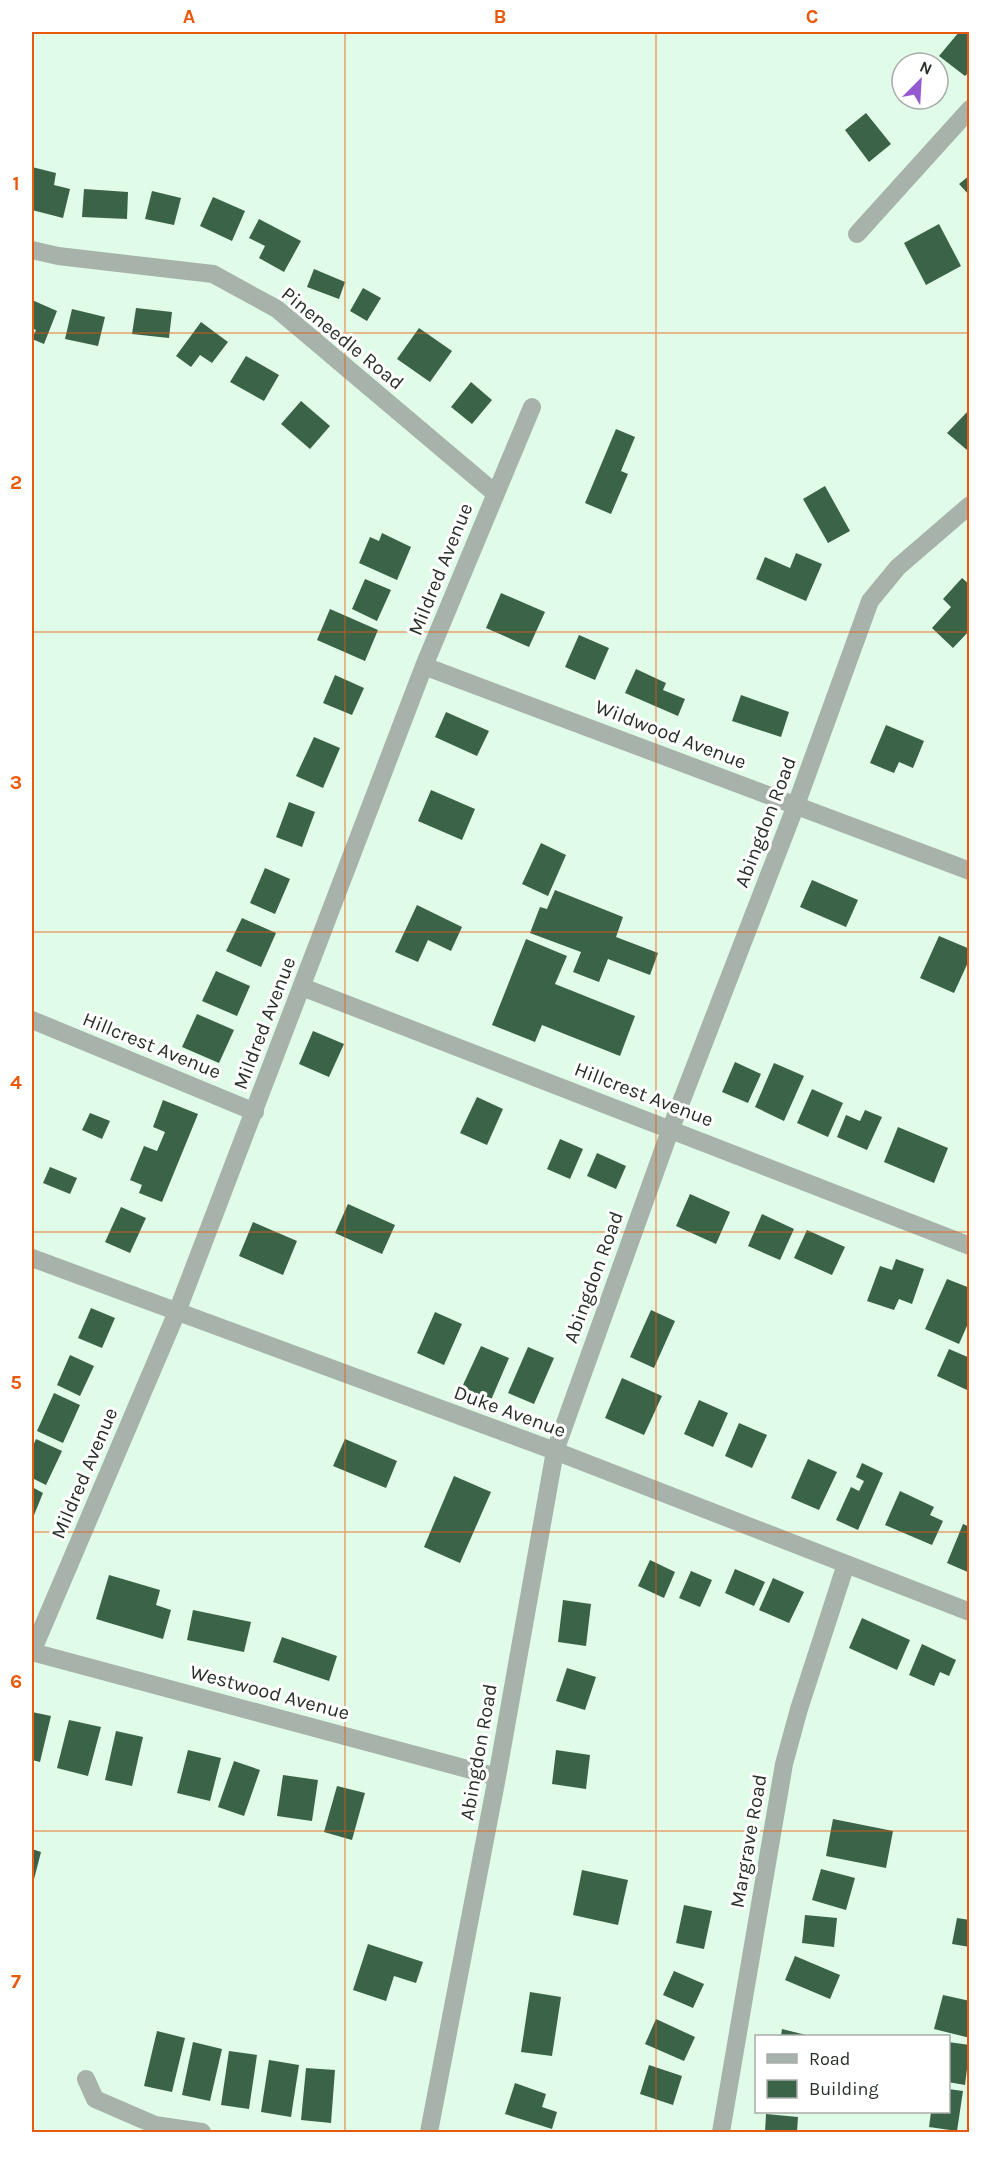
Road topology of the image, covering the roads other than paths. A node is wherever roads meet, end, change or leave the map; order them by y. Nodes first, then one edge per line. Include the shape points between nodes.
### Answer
1 (969, 109) edge
2 (856, 234) dead end
3 (32, 250) edge
4 (532, 407) dead end
5 (496, 494) junction
6 (969, 505) edge
7 (424, 666) junction
8 (796, 805) junction
9 (969, 872) edge
10 (302, 987) junction
11 (32, 1020) edge
12 (255, 1112) junction
13 (671, 1128) junction
14 (969, 1246) edge
15 (32, 1258) edge
16 (177, 1312) junction
17 (555, 1451) junction
18 (846, 1564) junction
19 (969, 1612) edge
20 (32, 1652) edge
21 (497, 1777) junction
22 (86, 2079) dead end
23 (202, 2133) edge
24 (429, 2133) edge
25 (721, 2133) edge

1 - 2 street
3 - 5 street, Pineneedle Road via 213,274 277,309
4 - 5 street, Mildred Avenue
5 - 7 street, Mildred Avenue
6 - 8 street, Abingdon Road via 898,567 870,601
7 - 8 street, Wildwood Avenue
7 - 10 street, Mildred Avenue
8 - 9 street, Wildwood Avenue
8 - 13 street, Abingdon Road
10 - 12 street, Mildred Avenue
10 - 13 street, Hillcrest Avenue
11 - 12 street, Hillcrest Avenue
12 - 16 street, Mildred Avenue
13 - 14 street, Hillcrest Avenue
13 - 17 street, Abingdon Road
15 - 16 street, Duke Avenue
16 - 17 street, Duke Avenue
16 - 20 street, Mildred Avenue
17 - 18 street, Duke Avenue
17 - 21 street, Abingdon Road
18 - 19 street, Duke Avenue
18 - 25 street, Margrave Road via 784,1764
20 - 21 street, Westwood Avenue
21 - 24 street, Abingdon Road
22 - 23 street via 95,2099 155,2125

